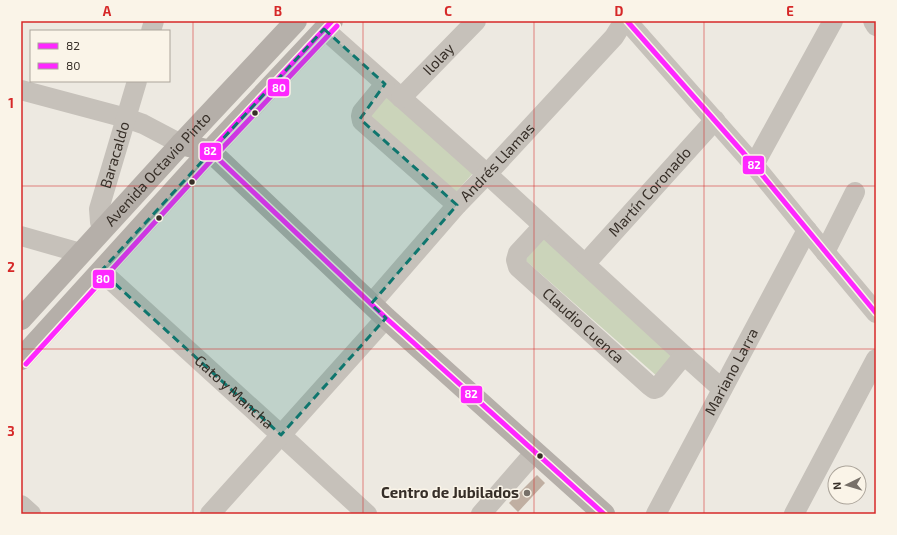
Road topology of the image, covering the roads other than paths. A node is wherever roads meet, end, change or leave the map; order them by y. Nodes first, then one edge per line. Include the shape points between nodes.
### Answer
1 (296, 21) edge
2 (476, 21) edge
3 (625, 21) edge
4 (833, 21) edge
5 (873, 21) edge
6 (328, 25) edge
7 (876, 26) edge
8 (137, 82) edge
9 (385, 84) junction
10 (21, 90) edge
11 (401, 98) junction
12 (126, 118) junction
13 (715, 120) junction
14 (181, 144) junction
15 (210, 151) junction
16 (754, 165) junction
17 (487, 174) junction
18 (855, 192) dead end
19 (457, 205) junction
20 (543, 226) junction
21 (103, 229) junction
22 (807, 230) junction
23 (21, 236) edge
24 (825, 252) junction
25 (81, 253) junction
26 (585, 264) junction
27 (101, 271) junction
28 (379, 311) junction
29 (876, 313) edge
30 (21, 319) edge
31 (684, 355) junction
32 (21, 359) edge
33 (876, 359) edge
34 (722, 389) junction
35 (282, 434) junction
36 (535, 452) junction
37 (21, 505) edge
38 (31, 514) edge
39 (210, 514) edge
40 (367, 514) edge
41 (481, 514) edge
42 (604, 514) edge
43 (656, 514) edge
44 (794, 514) edge

1 - 14 main road, Avenida Octavio Pinto
2 - 11 street, Ilolay
3 - 13 street
3 - 17 street, Andrés Llamas via 614,37
4 - 16 street
5 - 7 street
6 - 9 street
6 - 15 main road, Avenida Octavio Pinto
8 - 12 street, Baracaldo
9 - 11 street
9 - 19 street via 362,112 362,121
10 - 12 street
11 - 17 street
12 - 14 street
12 - 21 street, Baracaldo via 99,209
13 - 16 street
13 - 26 street, Martín Coronado
14 - 15 main road
14 - 21 main road, Avenida Octavio Pinto
15 - 27 main road, Avenida Octavio Pinto
15 - 28 main road
16 - 22 street
17 - 19 street, Andrés Llamas
17 - 20 street
18 - 24 street
19 - 28 street, Andrés Llamas
20 - 26 street
20 - 31 street, Claudio Cuenca via 518,253 518,267 650,386 657,388
21 - 25 main road, Avenida Octavio Pinto
22 - 24 street
22 - 34 street, Mariano Larra
23 - 25 street
24 - 29 street
25 - 30 main road, Avenida Octavio Pinto
26 - 31 street
27 - 32 main road, Avenida Octavio Pinto
27 - 35 street, Gato y Mancha
28 - 35 street, Andrés Llamas
28 - 36 main road
31 - 34 street
33 - 44 street
34 - 43 street, Mariano Larra
35 - 39 street, Andrés Llamas
35 - 40 street, Gato y Mancha
36 - 41 street
36 - 42 main road
37 - 38 street

